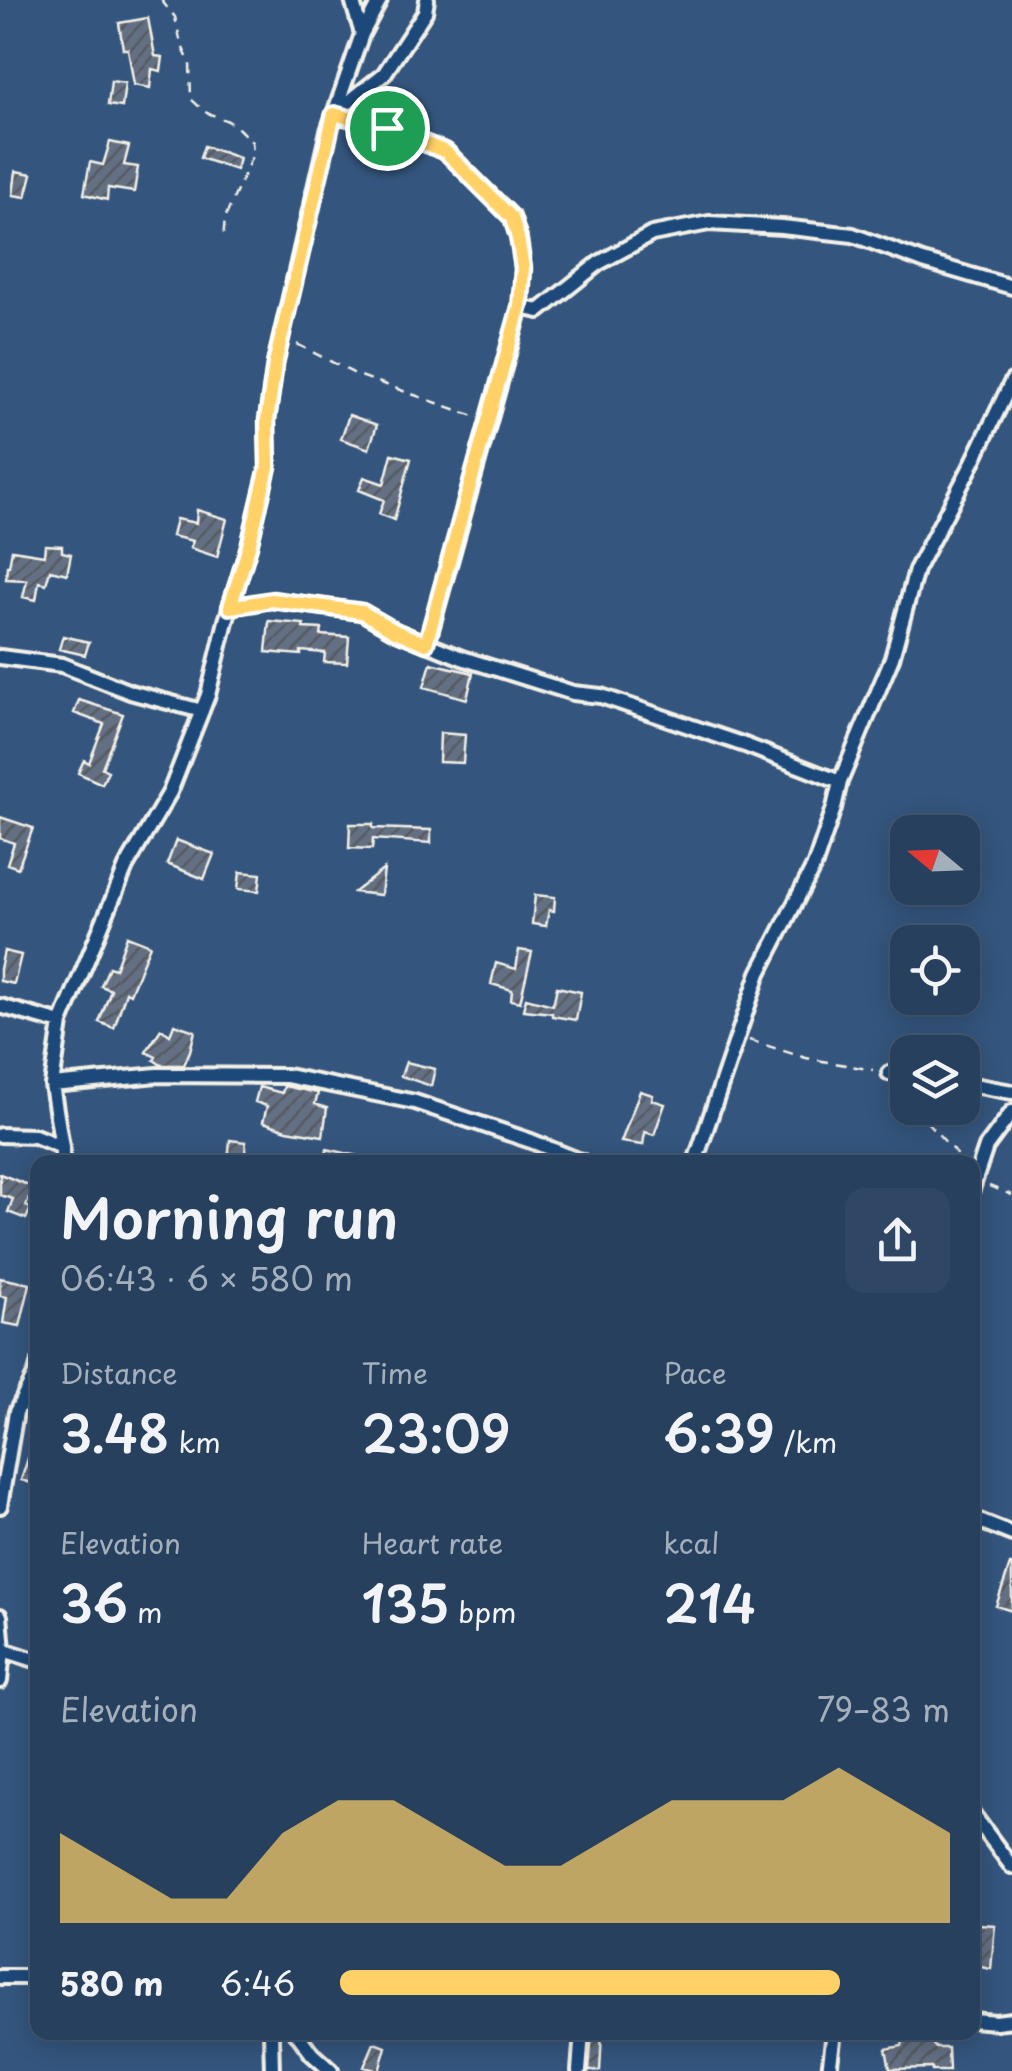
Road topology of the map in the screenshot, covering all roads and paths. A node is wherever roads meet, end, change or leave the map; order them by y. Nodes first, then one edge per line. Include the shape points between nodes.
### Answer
1 (160, 0) edge
2 (352, 0) edge
3 (380, 0) edge
4 (426, 0) edge
5 (362, 34) junction
6 (334, 114) junction
7 (223, 240) dead end
8 (1012, 287) edge
9 (520, 306) junction
10 (283, 336) junction
11 (1012, 380) edge
12 (488, 421) junction
13 (230, 607) junction
14 (426, 644) junction
15 (0, 657) edge
16 (202, 711) junction
17 (840, 782) junction
18 (0, 1006) edge
19 (61, 1023) junction
20 (738, 1037) junction
21 (889, 1073) edge
22 (52, 1085) junction
23 (980, 1086) edge
24 (1012, 1092) edge
25 (1012, 1112) edge
26 (930, 1125) edge
27 (0, 1135) edge
28 (62, 1147) junction
29 (62, 1155) edge
30 (566, 1155) edge
31 (697, 1155) edge
32 (958, 1155) edge
33 (980, 1166) edge
34 (980, 1187) edge
35 (1012, 1196) edge
36 (30, 1387) edge
37 (0, 1506) edge
38 (980, 1521) edge
39 (1012, 1534) edge
40 (0, 1616) edge
41 (2, 1650) edge
42 (30, 1658) edge
43 (0, 1681) edge
44 (980, 1824) edge
45 (1012, 1868) edge
46 (0, 1977) edge
47 (30, 1977) edge
48 (980, 2020) edge
49 (1012, 2020) edge
50 (271, 2040) edge
51 (302, 2040) edge
52 (581, 2040) edge
53 (833, 2040) edge
54 (272, 2071) edge
55 (331, 2071) edge
56 (579, 2071) edge
57 (829, 2071) edge

1 - 7 path via 174,17 190,63 191,99 252,142
2 - 5 street
3 - 5 street
4 - 6 street via 425,12 384,74
5 - 6 street
6 - 9 street via 446,152 512,218 523,268
6 - 10 street
8 - 9 street via 853,235 709,223 652,234 599,262 540,311
9 - 12 street
10 - 12 path via 356,374
10 - 13 street via 267,420 268,467
11 - 17 street via 916,570 892,658
12 - 14 street
13 - 14 street via 272,600 362,612
13 - 16 street
14 - 17 street via 656,714
15 - 16 street via 62,665
16 - 19 street via 170,792 126,867
17 - 20 street via 815,864 759,973
18 - 19 street
19 - 22 street
20 - 21 path
20 - 31 street
22 - 28 street
22 - 30 street via 157,1075 287,1076 415,1102
23 - 24 street
25 - 33 street
26 - 32 path
27 - 28 street via 35,1136
28 - 29 street
34 - 35 path
36 - 37 street via 16,1412
38 - 39 street
40 - 41 street
41 - 42 street
41 - 43 street
44 - 45 street
46 - 47 street
48 - 49 street
50 - 54 street
51 - 55 street
52 - 56 street
53 - 57 street

